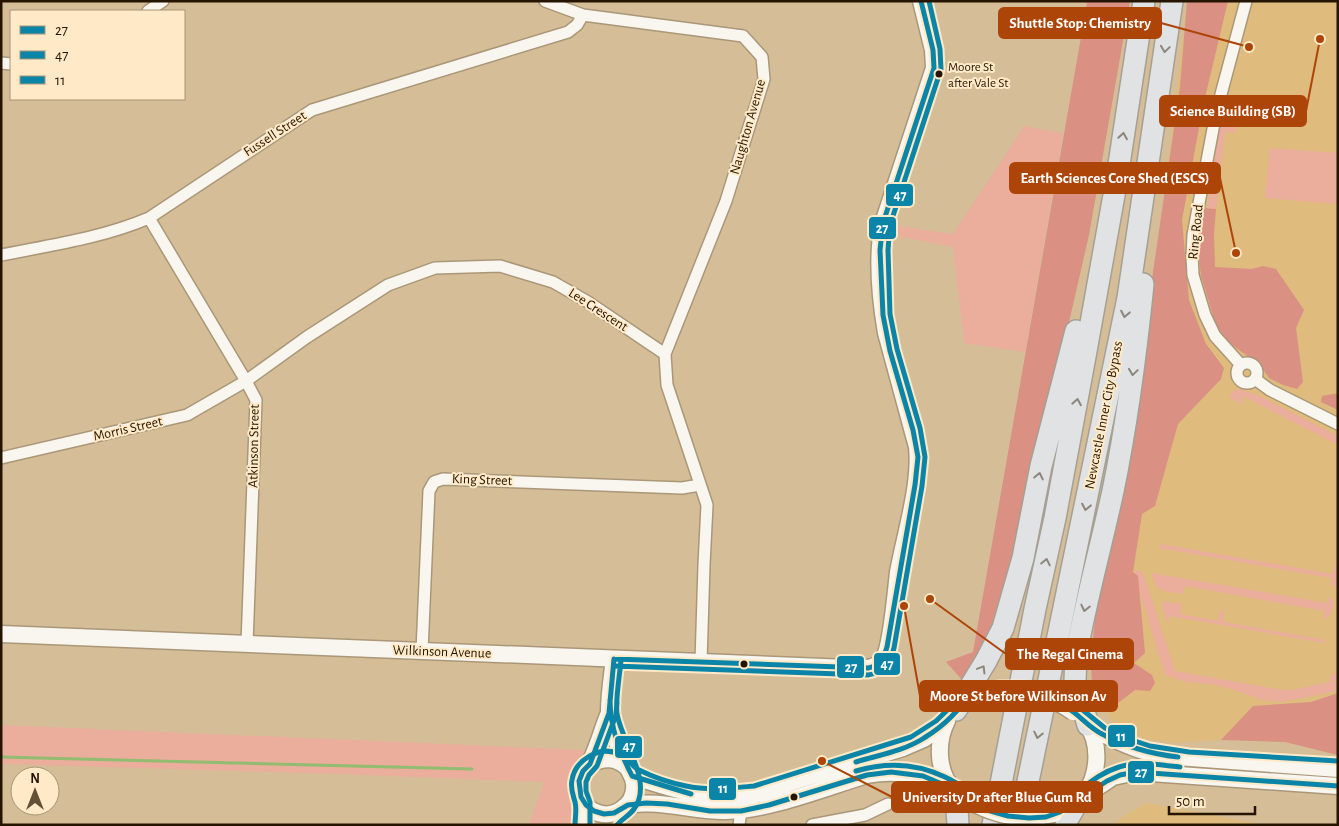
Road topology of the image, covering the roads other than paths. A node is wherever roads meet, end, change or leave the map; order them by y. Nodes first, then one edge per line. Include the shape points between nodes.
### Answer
1 (163, 1) edge
2 (544, 1) edge
3 (921, 1) edge
4 (1144, 1) edge
5 (1172, 1) edge
6 (1246, 1) edge
7 (150, 10) edge
8 (583, 15) junction
9 (1161, 79) junction
10 (1116, 184) junction
11 (149, 218) junction
12 (1, 255) edge
13 (665, 354) junction
14 (246, 381) junction
15 (1338, 424) edge
16 (1, 458) edge
17 (700, 485) junction
18 (1, 634) edge
19 (247, 644) junction
20 (422, 651) junction
21 (614, 659) junction
22 (701, 662) junction
23 (609, 713) junction
24 (952, 715) junction
25 (1084, 721) junction
26 (590, 764) junction
27 (1338, 769) edge
28 (630, 772) junction
29 (1338, 786) edge
30 (957, 793) junction
31 (1079, 800) junction
32 (583, 802) junction
33 (888, 804) dead end
34 (623, 808) junction
35 (740, 818) edge
36 (1059, 820) edge
37 (582, 825) edge
38 (607, 825) edge
39 (812, 825) edge
40 (958, 825) edge
41 (993, 825) edge
42 (1019, 825) edge

1 - 7 street
2 - 8 street, Naughton Avenue
3 - 22 main road, Wilkinson Avenue via 934,68 883,224 880,243 885,324 918,457 884,659 868,668
10 -> 4 highway, Newcastle Inner City Bypass
5 -> 9 highway, Newcastle Inner City Bypass
6 - 15 street, Ring Road via 1216,113 1193,235 1193,275 1215,336 1241,365 1237,374 1240,380 1249,383 1255,379 1270,390
8 - 11 street, Fussell Street via 568,32 312,110
8 - 13 street, Naughton Avenue via 743,36 762,56 764,79 726,201
9 -> 25 highway via 1139,322 1124,432 1080,629 1075,666
9 -> 42 highway, Newcastle Inner City Bypass via 1128,298
24 -> 10 highway via 1003,628 1092,257
41 -> 10 highway, Newcastle Inner City Bypass via 1055,518
11 - 12 street, Fussell Street via 107,233
11 - 14 street, Atkinson Street
13 - 14 street, Lee Crescent via 554,282 500,266 435,268 388,285
13 - 17 street via 667,385
14 - 16 street, Morris Street via 187,415
14 - 19 street, Atkinson Street via 256,400
17 - 20 street, King Street via 682,488 443,478 434,482 429,491
17 - 22 street via 708,505
18 - 19 main road, Wilkinson Avenue
19 - 20 main road, Wilkinson Avenue
20 - 21 main road, Wilkinson Avenue
21 - 22 main road, Wilkinson Avenue
21 - 23 main road
23 - 26 main road
23 - 28 main road
24 - 25 main road, bridge via 969,699 1004,691 1047,697
24 - 28 main road via 924,739 903,748 756,793 708,796 684,793
24 - 30 main road via 941,737 940,751 945,775
25 - 27 main road via 1123,744 1163,756
25 - 31 main road via 1095,742 1096,758 1092,780
26 - 28 main road via 610,759 620,762
26 - 32 main road via 579,781
28 - 34 main road via 634,794
29 - 31 main road via 1136,772 1113,777
30 - 35 main road via 930,778 883,772 770,805
30 - 36 main road, bridge via 983,808 1006,816
30 - 40 highway
31 - 36 highway
32 - 34 main road via 599,813 609,814
32 - 37 main road
33 - 39 street via 865,815
34 - 35 main road via 656,803
34 - 38 main road

